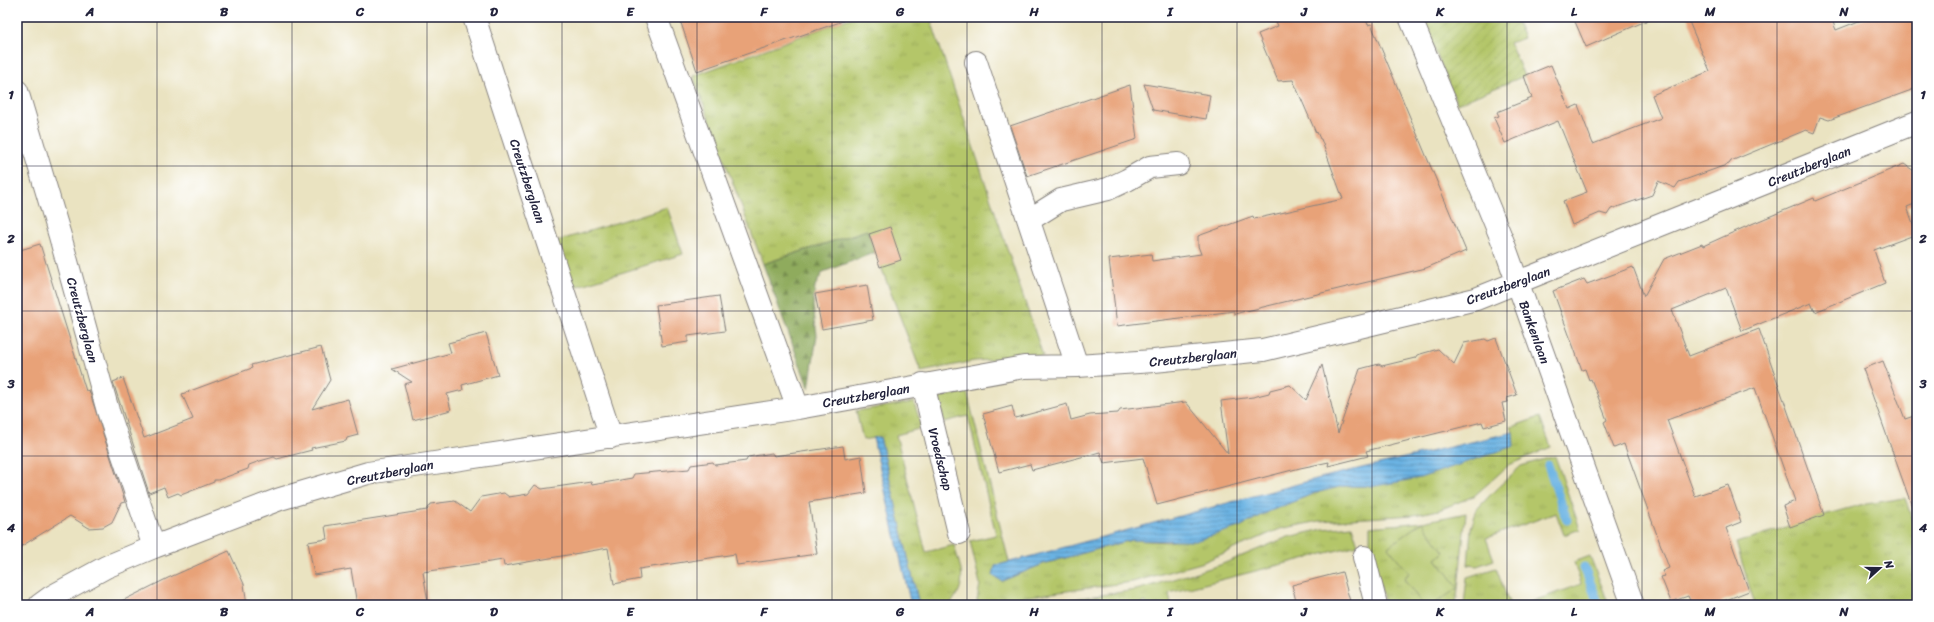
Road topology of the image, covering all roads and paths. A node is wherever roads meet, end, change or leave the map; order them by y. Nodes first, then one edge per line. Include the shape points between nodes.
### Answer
1 (474, 17) edge
2 (656, 17) edge
3 (1410, 17) edge
4 (976, 62) dead end
5 (17, 91) edge
6 (1917, 122) edge
7 (1178, 164) dead end
8 (1029, 220) junction
9 (1517, 284) junction
10 (1077, 366) junction
11 (923, 384) junction
12 (798, 408) junction
13 (611, 437) junction
14 (959, 533) dead end
15 (154, 547) junction
16 (1364, 557) dead end
17 (40, 605) edge
18 (1376, 605) edge
19 (1633, 605) edge

1 - 13 street, Creutzberglaan
2 - 12 street
3 - 9 street, Bankenlaan via 1503,242
4 - 8 street
5 - 15 street, Creutzberglaan via 108,411
6 - 9 street, Creutzberglaan
7 - 8 street via 1150,167 1108,189 1061,200
8 - 10 street
9 - 10 street, Creutzberglaan via 1476,299 1263,350
9 - 19 street, Bankenlaan
10 - 11 street, Creutzberglaan via 1024,367
11 - 12 street, Creutzberglaan
11 - 14 street, Vroedschap
12 - 13 street, Creutzberglaan
13 - 15 street, Creutzberglaan via 368,473 280,499
15 - 17 street, Creutzberglaan via 106,567
16 - 18 street

